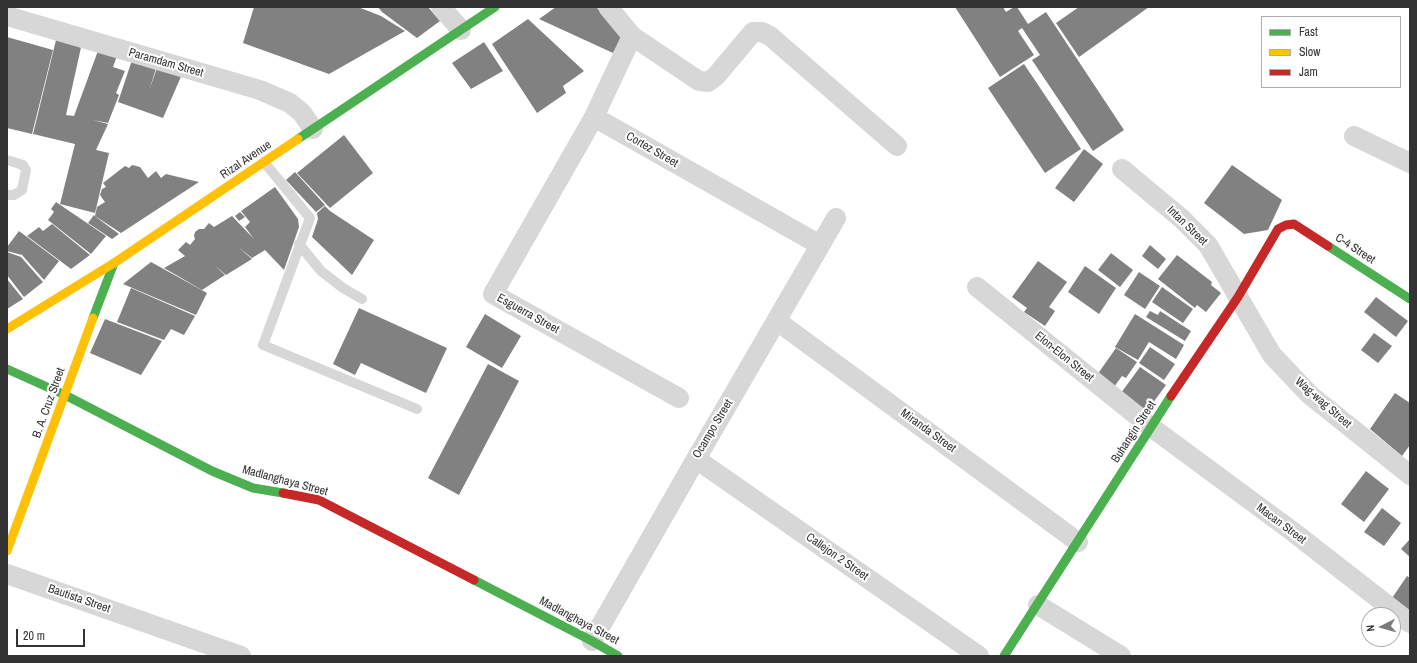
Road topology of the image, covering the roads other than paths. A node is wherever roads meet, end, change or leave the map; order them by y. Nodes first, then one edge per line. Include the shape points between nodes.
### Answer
1 (441, 7) edge
2 (495, 7) edge
3 (608, 7) edge
4 (7, 16) edge
5 (461, 30) junction
6 (632, 36) junction
7 (594, 117) junction
8 (313, 129) junction
9 (1354, 136) dead end
10 (897, 146) dead end
11 (7, 160) edge
12 (264, 162) junction
13 (1410, 163) edge
14 (1122, 169) dead end
15 (7, 195) edge
16 (836, 218) dead end
17 (1286, 225) joint
18 (299, 244) junction
19 (820, 245) junction
20 (114, 264) junction
21 (977, 287) dead end
22 (1238, 297) junction
23 (362, 299) dead end
24 (1410, 299) edge
25 (777, 321) junction
26 (7, 329) edge
27 (7, 369) edge
28 (65, 395) junction
29 (679, 398) dead end
30 (417, 409) dead end
31 (1151, 427) junction
32 (696, 459) junction
33 (1410, 475) edge
34 (1078, 542) junction
35 (7, 551) edge
36 (7, 574) edge
37 (1038, 606) junction
38 (1410, 623) edge
39 (592, 642) junction
40 (241, 656) edge
41 (618, 656) edge
42 (979, 656) edge
43 (1004, 656) edge
44 (1121, 656) edge

1 - 5 street
2 - 5 street, Rizal Avenue
3 - 6 street
4 - 8 street, Paramdam Street via 260,90 290,103 302,113
5 - 8 street, Rizal Avenue
6 - 7 street
6 - 10 street via 699,81 708,82 753,32 762,32 770,36
7 - 19 street, Cortez Street
7 - 29 street, Esguerra Street via 493,294
8 - 12 street, Rizal Avenue
9 - 13 street
11 - 15 lane via 24,165 26,170 22,190 14,195
12 - 18 lane via 310,218
12 - 20 street, Rizal Avenue
14 - 22 street, Intan Street via 1182,219 1208,245
16 - 19 street, Ocampo Street
17 - 22 street, Buhangin Street via 1278,229
17 - 24 street, C-4 Street via 1294,224
18 - 23 lane via 321,271
18 - 30 lane via 263,345
19 - 25 street, Ocampo Street
20 - 26 street, Rizal Avenue
20 - 28 street, B. A. Cruz Street
21 - 31 street, Elon-Elon Street
22 - 31 street, Buhangin Street
22 - 33 street, Wag-wag Street via 1272,355 1310,395
25 - 32 street, Ocampo Street
25 - 34 street, Miranda Street
27 - 28 street, Madlanghaya Street
28 - 35 street, B. A. Cruz Street
28 - 39 street, Madlanghaya Street via 212,471 253,488 319,500
31 - 34 street, Buhangin Street
31 - 38 street, Macan Street
32 - 39 street, Ocampo Street
32 - 42 street, Callejon 2 Street
34 - 37 street, Buhangin Street
36 - 40 street, Bautista Street
37 - 43 street, Buhangin Street
37 - 44 street
39 - 41 street, Madlanghaya Street

